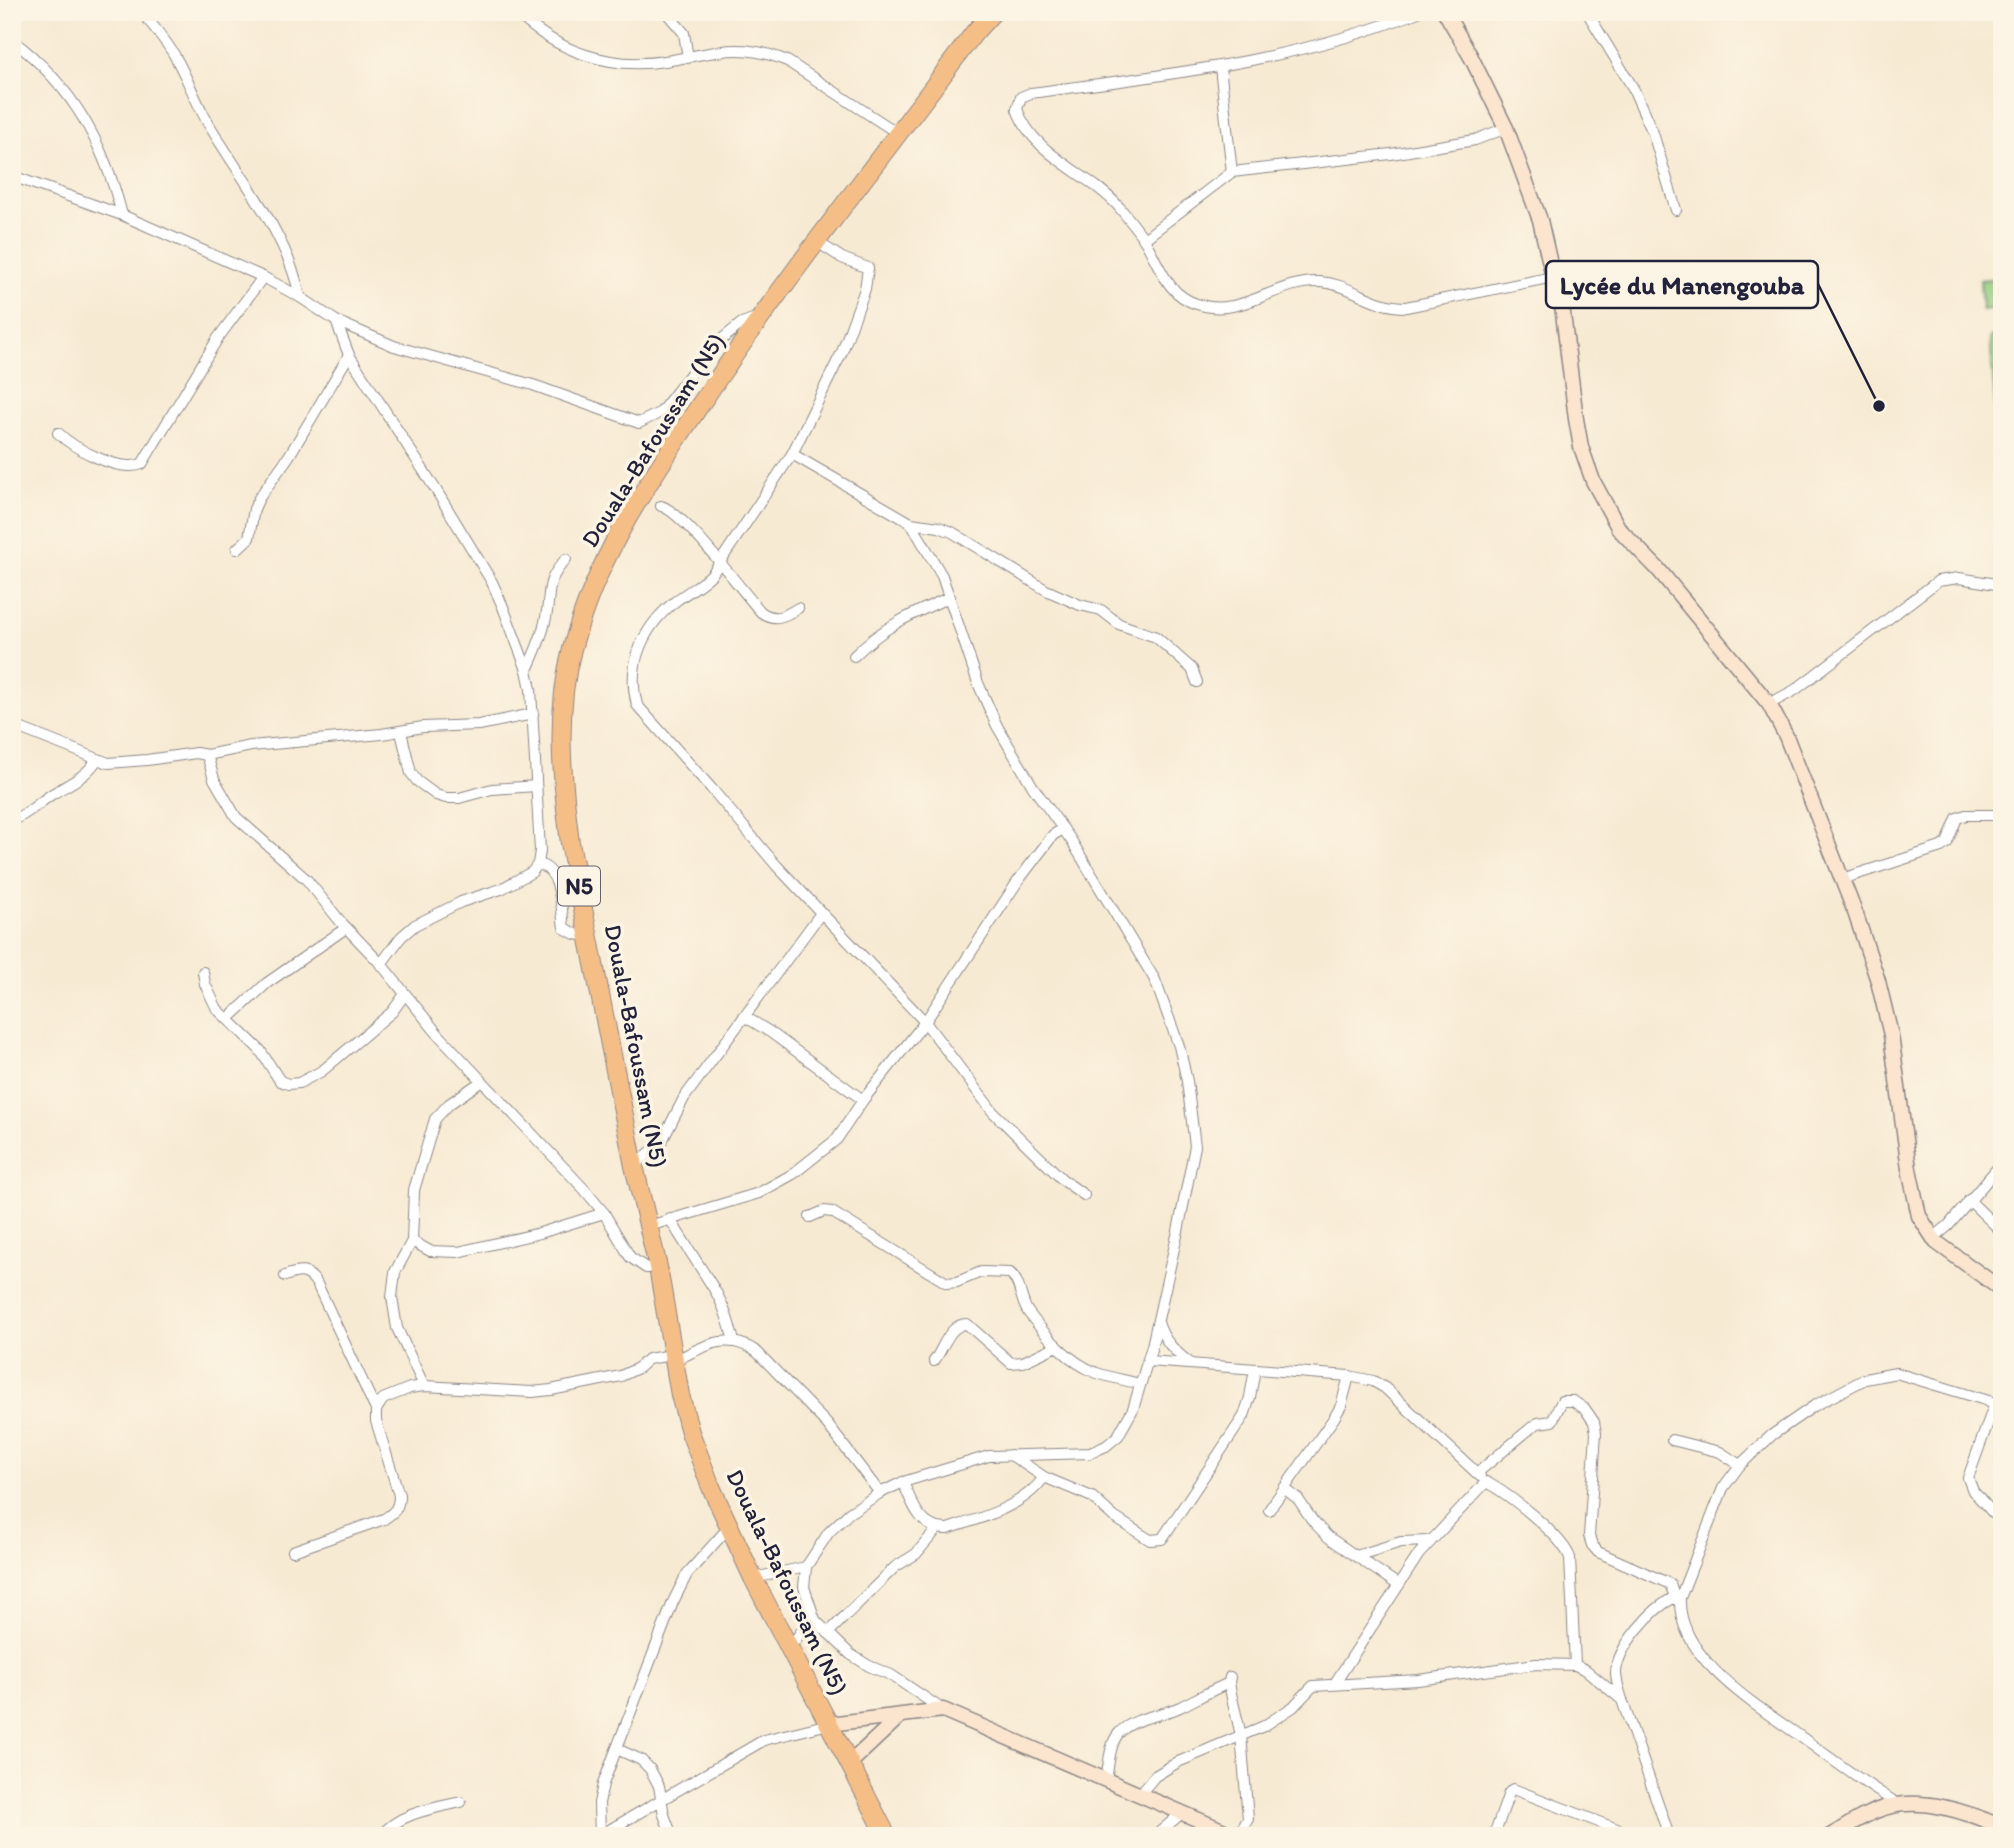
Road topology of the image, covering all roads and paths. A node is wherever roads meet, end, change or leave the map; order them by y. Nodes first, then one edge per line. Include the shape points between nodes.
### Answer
1 (142, 12) edge
2 (516, 12) edge
3 (666, 12) edge
4 (992, 12) edge
5 (1418, 12) edge
6 (1445, 12) edge
7 (1587, 12) edge
8 (12, 40) edge
9 (688, 58) junction
10 (1220, 67) junction
11 (1506, 128) junction
12 (899, 134) junction
13 (1232, 172) junction
14 (12, 176) edge
15 (1676, 210) dead end
16 (122, 215) junction
17 (1144, 239) junction
18 (816, 241) junction
19 (263, 277) junction
20 (1553, 277) junction
21 (300, 297) junction
22 (761, 316) junction
23 (336, 321) junction
24 (349, 355) junction
25 (58, 433) dead end
26 (792, 454) junction
27 (661, 506) dead end
28 (911, 523) junction
29 (237, 549) dead end
30 (566, 559) dead end
31 (719, 563) junction
32 (2002, 585) edge
33 (950, 597) junction
34 (798, 608) dead end
35 (854, 656) dead end
36 (527, 670) junction
37 (1197, 682) dead end
38 (1769, 704) junction
39 (533, 714) junction
40 (12, 725) edge
41 (401, 732) junction
42 (207, 755) junction
43 (97, 760) junction
44 (536, 786) junction
45 (2002, 815) edge
46 (12, 820) edge
47 (1063, 829) junction
48 (538, 864) junction
49 (1842, 879) junction
50 (821, 913) junction
51 (346, 928) junction
52 (590, 936) junction
53 (381, 964) junction
54 (203, 972) dead end
55 (405, 994) junction
56 (744, 1016) junction
57 (228, 1019) junction
58 (925, 1023) junction
59 (482, 1081) junction
60 (863, 1100) junction
61 (2002, 1163) edge
62 (634, 1166) junction
63 (1084, 1195) dead end
64 (1969, 1200) junction
65 (604, 1213) junction
66 (810, 1217) dead end
67 (670, 1219) junction
68 (649, 1226) junction
69 (2002, 1232) edge
70 (1933, 1238) junction
71 (412, 1241) junction
72 (657, 1267) junction
73 (285, 1276) dead end
74 (2002, 1290) edge
75 (1158, 1322) junction
76 (734, 1341) junction
77 (1057, 1346) junction
78 (673, 1358) junction
79 (934, 1361) dead end
80 (1148, 1361) junction
81 (1190, 1363) junction
82 (1255, 1369) junction
83 (1349, 1376) junction
84 (1140, 1384) junction
85 (424, 1386) junction
86 (1989, 1401) junction
87 (2002, 1405) edge
88 (376, 1410) junction
89 (1672, 1440) dead end
90 (1010, 1454) junction
91 (1740, 1465) junction
92 (1477, 1473) junction
93 (1044, 1477) junction
94 (903, 1482) junction
95 (1486, 1482) junction
96 (1284, 1488) junction
97 (880, 1493) junction
98 (1269, 1510) dead end
99 (1994, 1514) dead end
100 (729, 1527) junction
101 (937, 1529) junction
102 (1429, 1541) junction
103 (293, 1551) dead end
104 (1356, 1556) junction
105 (806, 1567) junction
106 (753, 1578) junction
107 (1398, 1584) junction
108 (1677, 1601) junction
109 (815, 1620) junction
110 (828, 1633) junction
111 (789, 1649) junction
112 (1575, 1665) junction
113 (1335, 1684) junction
114 (1622, 1700) junction
115 (943, 1710) junction
116 (900, 1716) junction
117 (830, 1724) junction
118 (1241, 1735) junction
119 (617, 1749) junction
120 (850, 1763) junction
121 (1106, 1780) junction
122 (1140, 1794) junction
123 (662, 1800) junction
124 (461, 1802) dead end
125 (1898, 1804) junction
126 (1182, 1812) junction
127 (2002, 1827) edge
128 (885, 1831) edge
129 (381, 1836) edge
130 (600, 1836) edge
131 (672, 1836) edge
132 (865, 1836) edge
133 (1155, 1836) edge
134 (1237, 1836) edge
135 (1494, 1836) edge
136 (1635, 1836) edge
137 (1669, 1836) edge
138 (1830, 1836) edge

1 - 21 street via 169,46 207,120 262,207 292,265
2 - 9 street via 549,39 605,61
3 - 9 street via 684,33
4 - 12 highway, Douala-Bafoussam (N5) / N5
5 - 10 street via 1360,34
6 - 11 street
7 - 15 street via 1633,88 1653,133
8 - 16 street via 59,82 91,130
9 - 12 street via 715,50 766,52
10 - 13 street
10 - 17 street via 1031,93 1018,103 1021,120 1043,147 1103,191
11 - 13 street via 1475,140 1391,154
11 - 20 street via 1540,220
12 - 18 highway, Douala-Bafoussam (N5) / N5
13 - 17 street
14 - 16 street
16 - 19 street
17 - 20 street via 1170,287 1194,303 1220,309 1305,283 1322,282 1381,305 1406,307
18 - 22 highway, Douala-Bafoussam (N5) / N5
18 - 26 street via 868,268 842,352
19 - 21 street
19 - 25 street via 218,338 142,464 133,467 99,458
20 - 38 street via 1560,289 1579,437 1593,481 1619,529 1658,569
21 - 23 street
22 - 23 street via 742,323 710,349 661,412 639,423 533,385 394,346
22 - 52 highway, Douala-Bafoussam (N5) / N5 via 617,534 586,602 571,652 561,732 565,801
23 - 24 street
24 - 29 street via 259,498 249,538
24 - 36 street via 492,582
26 - 28 street
26 - 31 street
27 - 31 street via 685,522
28 - 33 street
28 - 37 street via 952,532 1046,590 1156,637 1192,669
30 - 36 street via 551,580 543,632
31 - 34 street via 769,618
31 - 50 street via 697,588 663,612 641,642 634,665 637,705
32 - 38 street via 1959,578 1938,581 1795,690
33 - 35 street via 895,622
33 - 47 street via 997,726
36 - 39 street
38 - 49 street
39 - 41 street via 479,725
39 - 44 street
40 - 43 street
41 - 42 street via 251,746
41 - 44 street via 411,773 436,794 459,798 492,789
42 - 43 street
42 - 51 street via 214,779 236,817 307,880
43 - 46 street via 79,780
44 - 48 street
45 - 49 street via 1957,818 1941,848
47 - 58 street via 1053,835 1018,881
47 - 75 street via 1155,981 1187,1081 1195,1146
48 - 52 street via 554,877 564,928
48 - 53 street via 501,889 415,925
49 - 70 street via 1878,981 1891,1035 1914,1201
50 - 56 street
50 - 58 street
51 - 53 street
51 - 57 street via 267,983
52 - 62 highway, Douala-Bafoussam (N5) / N5
53 - 55 street
54 - 57 street via 209,995
55 - 57 street via 392,1012 357,1042 299,1083 279,1081 260,1050
55 - 59 street
56 - 60 street
56 - 62 street via 684,1098 661,1143
58 - 60 street
58 - 63 street via 993,1112
59 - 65 street
59 - 71 street via 435,1119 414,1190
60 - 67 street via 837,1139 793,1174 760,1193
61 - 64 street
62 - 68 highway, Douala-Bafoussam (N5) / N5
64 - 69 street
64 - 70 street
65 - 71 street via 458,1252 430,1251
65 - 72 street via 630,1257 646,1268
66 - 77 street via 832,1212 947,1283 981,1272 1010,1273 1028,1311
67 - 68 street
67 - 76 street via 714,1289
68 - 72 highway, Douala-Bafoussam (N5) / N5
70 - 74 street
71 - 85 street via 395,1272 392,1307
72 - 78 highway, Douala-Bafoussam (N5) / N5
73 - 88 street via 304,1271 317,1284
75 - 80 street
75 - 81 street via 1171,1347
76 - 78 street
76 - 97 street via 757,1352 786,1380
77 - 79 street via 1011,1363 967,1324 958,1324
77 - 84 street via 1083,1367
78 - 85 street via 648,1359 621,1376 551,1390
78 - 100 highway, Douala-Bafoussam (N5) / N5 via 690,1432
80 - 81 street
80 - 84 street
81 - 82 street
82 - 83 street
82 - 93 street via 1244,1416 1162,1539 1150,1540 1092,1497
83 - 92 street via 1385,1388
83 - 96 street via 1341,1406
84 - 90 street via 1126,1426 1106,1446 1090,1453
85 - 88 street via 383,1399
86 - 87 street
86 - 91 street via 1896,1373 1874,1376 1796,1417
86 - 99 street via 1995,1403 1968,1478 1973,1491
88 - 103 street via 399,1505 384,1519
89 - 91 street via 1720,1452
90 - 93 street
90 - 94 street via 969,1461
91 - 108 street via 1723,1488
92 - 95 street
92 - 108 street via 1532,1427 1552,1421 1562,1401 1573,1401 1590,1415 1596,1433 1592,1545 1598,1552 1670,1584
93 - 101 street via 1016,1503
94 - 97 street
94 - 101 street via 918,1514
95 - 102 street
95 - 112 street via 1567,1548
96 - 98 street
96 - 104 street via 1298,1499 1318,1528
97 - 105 street via 829,1532
100 - 106 highway, Douala-Bafoussam (N5) / N5
100 - 119 street via 682,1583
101 - 110 street
102 - 104 street via 1401,1542
102 - 107 street
104 - 107 street
105 - 106 street
105 - 109 street via 804,1587
106 - 111 highway, Douala-Bafoussam (N5) / N5
107 - 113 street
108 - 114 street via 1663,1602 1626,1645 1616,1672
108 - 125 street via 1692,1640 1725,1681
109 - 110 street
109 - 111 street
110 - 115 street via 850,1654
111 - 117 highway, Douala-Bafoussam (N5) / N5
112 - 113 street via 1536,1664 1418,1680
112 - 114 street
113 - 118 street via 1313,1686 1279,1717
114 - 137 street
115 - 116 street
115 - 121 street
116 - 117 street
116 - 120 street
117 - 120 highway, Douala-Bafoussam (N5) / N5
117 - 123 street via 764,1740
118 - 121 street via 1230,1680 1181,1706 1125,1727 1114,1742
118 - 122 street via 1178,1762 1155,1776
118 - 134 street via 1248,1819
119 - 123 street via 650,1769
119 - 130 street via 601,1793
120 - 128 highway, Douala-Bafoussam (N5) / N5
121 - 122 street
122 - 126 street
123 - 130 street
123 - 131 street
124 - 129 street via 418,1812 387,1827
125 - 127 street via 1945,1807
125 - 138 street via 1881,1808
126 - 133 street
126 - 134 street
128 - 132 street
135 - 136 street via 1513,1789

